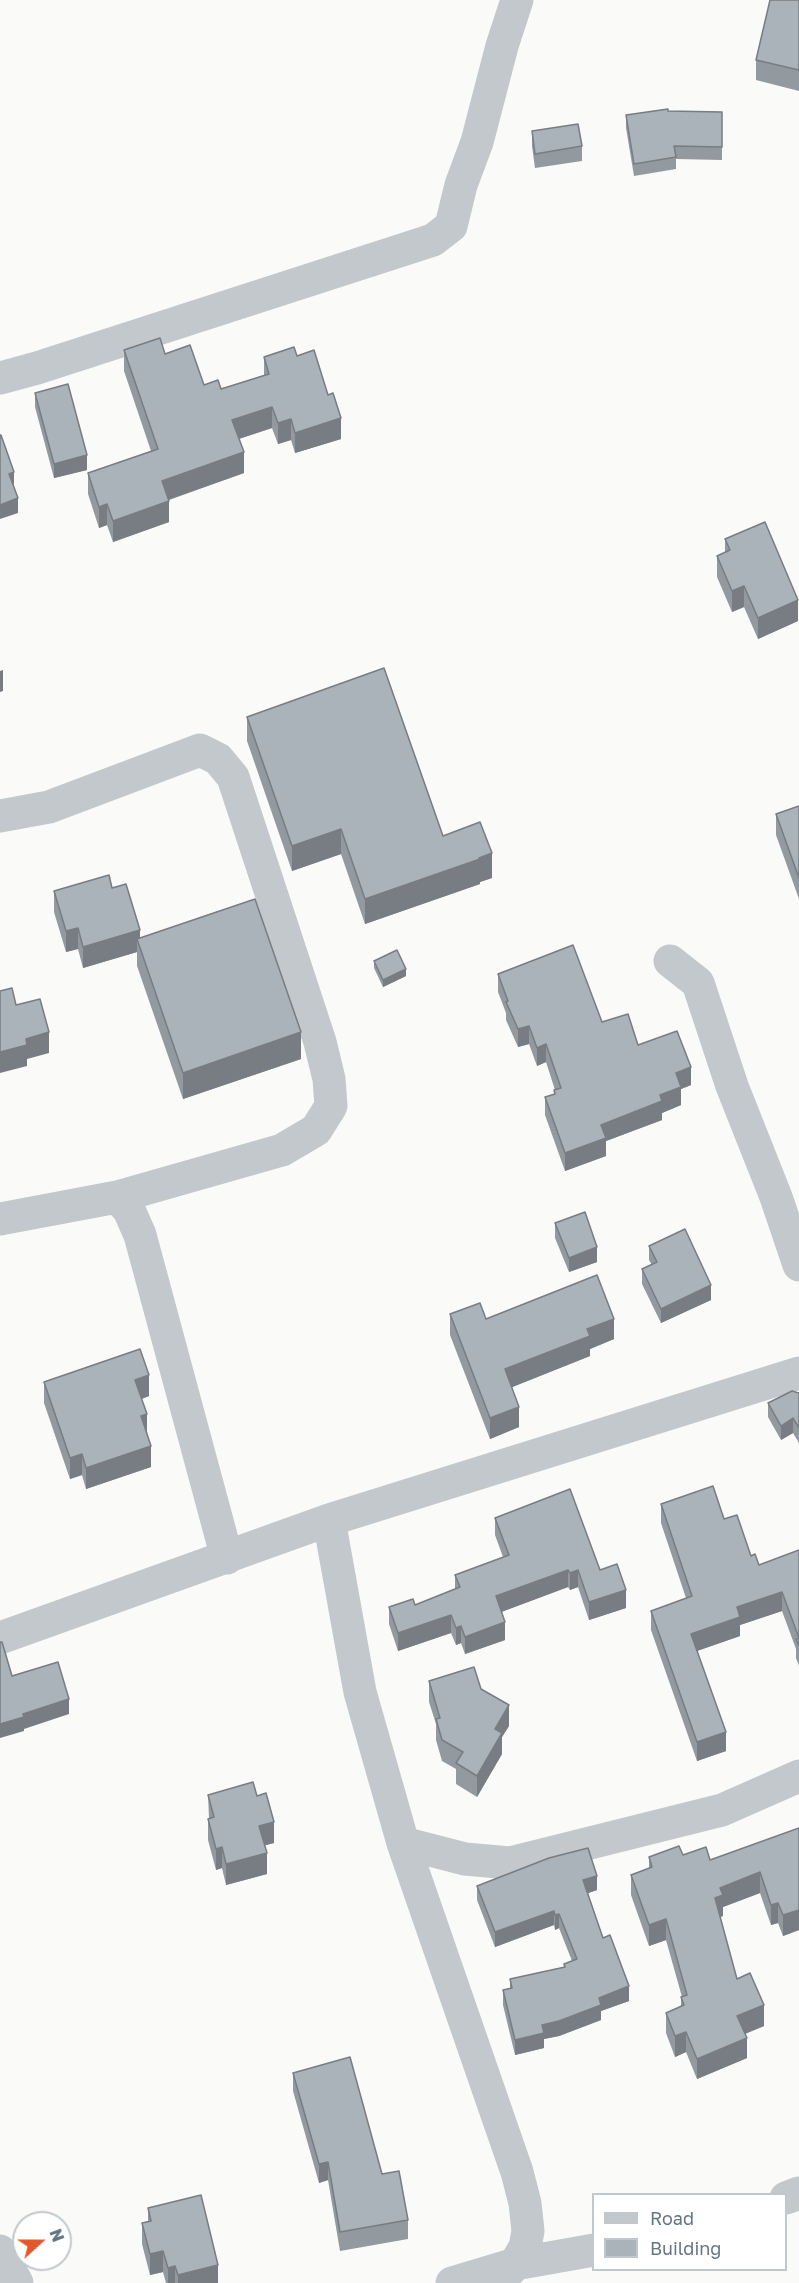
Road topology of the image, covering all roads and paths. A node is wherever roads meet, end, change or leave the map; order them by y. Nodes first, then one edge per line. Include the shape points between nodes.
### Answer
1 (517, 0) edge
2 (0, 378) edge
3 (0, 816) edge
4 (670, 961) dead end
5 (117, 1197) junction
6 (0, 1219) edge
7 (799, 1265) edge
8 (798, 1371) edge
9 (329, 1520) junction
10 (227, 1558) junction
11 (0, 1638) edge
12 (799, 1776) edge
13 (403, 1843) junction
14 (0, 2251) edge
15 (592, 2251) edge
16 (507, 2273) edge
17 (17, 2283) edge
18 (453, 2283) edge

1 - 2 street via 451,226 433,240
3 - 5 street via 49,807 200,750 218,759 233,777 320,1042 331,1106 316,1130 282,1150
4 - 7 street via 698,983
5 - 6 street
5 - 10 street via 129,1210 140,1234
8 - 9 street
9 - 10 street
9 - 13 street via 360,1692
10 - 11 street
12 - 13 street via 722,1810 510,1863 465,1860
13 - 16 street via 525,2203 525,2247
14 - 17 street
15 - 16 street
16 - 18 street

